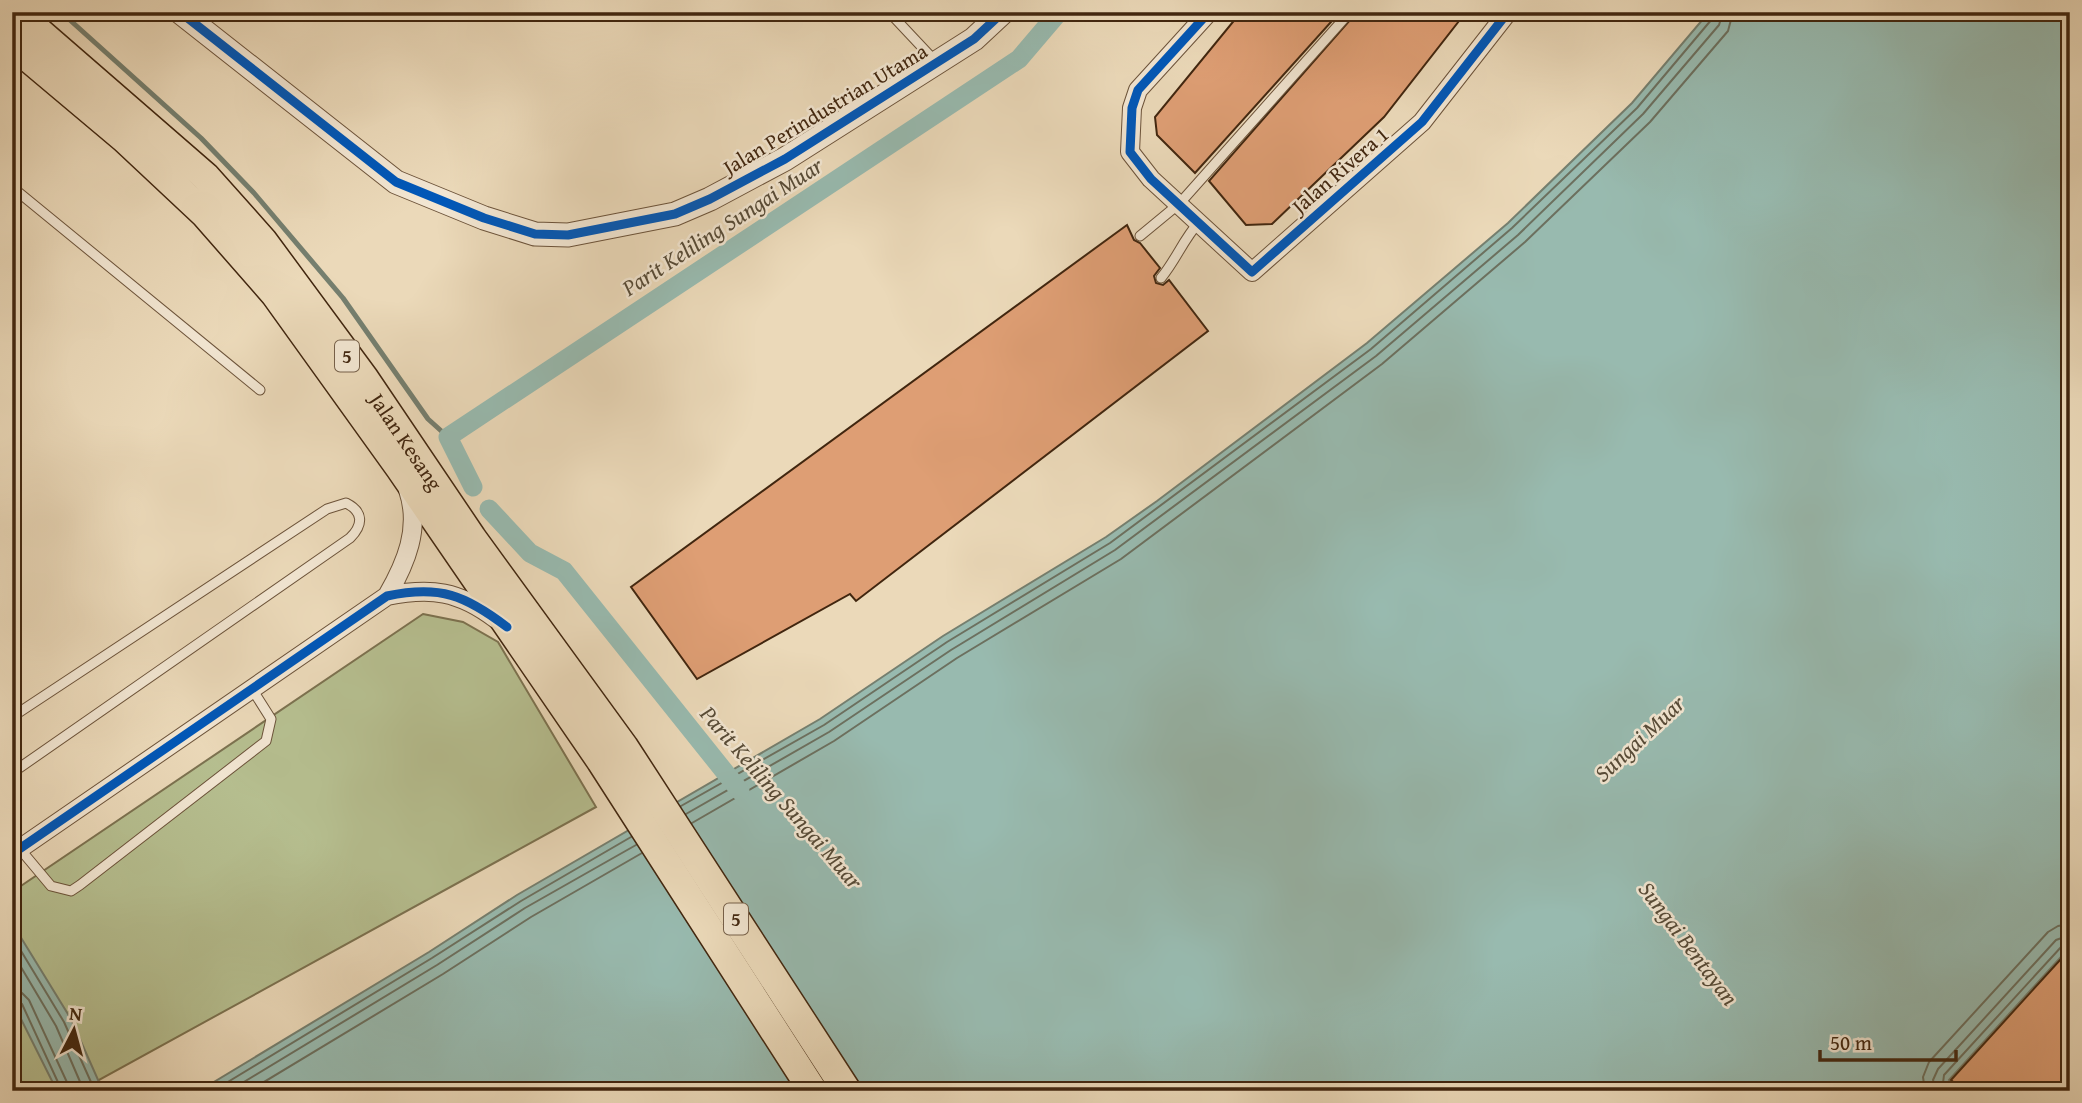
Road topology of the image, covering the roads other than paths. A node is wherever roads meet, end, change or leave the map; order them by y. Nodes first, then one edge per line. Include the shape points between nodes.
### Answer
1 (16, 12) edge
2 (180, 12) edge
3 (889, 12) edge
4 (1003, 12) edge
5 (1209, 12) edge
6 (1350, 12) edge
7 (1508, 12) edge
8 (12, 44) edge
9 (936, 62) junction
10 (12, 187) edge
11 (1180, 203) junction
12 (1200, 222) junction
13 (1140, 236) dead end
14 (1161, 278) dead end
15 (260, 390) dead end
16 (400, 468) junction
17 (387, 596) junction
18 (507, 627) junction
19 (252, 689) junction
20 (12, 717) edge
21 (613, 754) junction
22 (12, 773) edge
23 (16, 852) edge
24 (813, 1091) edge
25 (847, 1091) edge

1 - 21 main road, Jalan Kesang / 5 via 206,177 263,242 364,378
2 - 9 street, Jalan Perindustrian Utama via 396,182 445,205 535,234 601,231 675,214 785,159
3 - 9 lane
4 - 9 street, Jalan Perindustrian Utama
5 - 11 street, Jalan Rivera 1 via 1138,90 1132,108 1130,152 1151,179
6 - 11 lane
7 - 12 street, Jalan Rivera 1 via 1422,122 1252,272
8 - 16 main road, Jalan Kesang / 5 via 205,214 275,294
10 - 15 lane
11 - 12 street, Jalan Rivera 1
11 - 13 lane
12 - 14 lane via 1181,243
16 - 17 street via 412,500 413,532 403,567
16 - 18 main road, Jalan Kesang / 5
17 - 18 street via 416,590 443,592 473,602
17 - 19 street
18 - 21 main road, Jalan Kesang / 5
19 - 23 street
19 - 23 lane via 271,719 266,741 80,885 71,891 51,886
20 - 22 lane via 327,509 346,503 361,518 350,538
21 - 24 main road, 5
21 - 25 main road, 5

